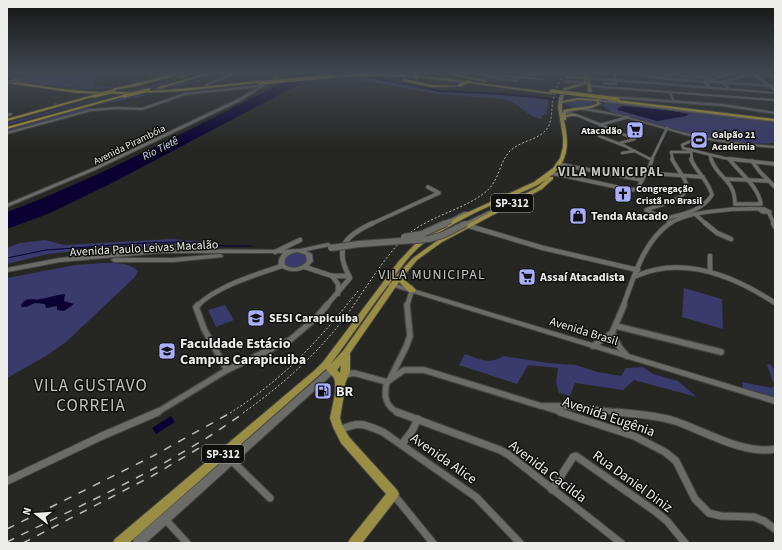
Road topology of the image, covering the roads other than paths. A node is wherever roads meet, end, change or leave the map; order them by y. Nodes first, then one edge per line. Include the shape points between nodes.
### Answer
1 (72, 98) edge
2 (89, 98) edge
3 (98, 98) edge
4 (106, 98) edge
5 (117, 98) edge
6 (174, 98) edge
7 (240, 98) edge
8 (562, 98) edge
9 (592, 98) edge
10 (593, 98) edge
11 (594, 98) edge
12 (602, 98) edge
13 (627, 98) edge
14 (672, 98) edge
15 (748, 98) edge
16 (752, 98) joint
17 (775, 100) edge
18 (619, 101) junction
19 (674, 101) junction
20 (560, 103) junction
21 (598, 103) junction
22 (579, 108) junction
23 (604, 110) junction
24 (775, 113) edge
25 (11, 114) dead end
26 (564, 114) junction
27 (7, 115) edge
28 (574, 115) joint
29 (628, 117) junction
30 (775, 119) edge
31 (7, 123) edge
32 (600, 124) junction
33 (667, 128) junction
34 (7, 133) edge
35 (599, 136) dead end
36 (694, 136) junction
37 (620, 143) junction
38 (774, 145) edge
39 (637, 151) junction
40 (690, 152) junction
41 (622, 153) dead end
42 (710, 155) junction
43 (652, 159) junction
44 (729, 159) junction
45 (752, 161) junction
46 (775, 164) edge
47 (563, 165) junction
48 (553, 173) junction
49 (646, 173) junction
50 (682, 176) junction
51 (703, 177) junction
52 (725, 179) junction
53 (642, 180) junction
54 (747, 180) junction
55 (769, 181) junction
56 (428, 187) dead end
57 (775, 187) edge
58 (490, 204) junction
59 (7, 206) edge
60 (765, 211) junction
61 (775, 211) edge
62 (696, 215) junction
63 (664, 219) junction
64 (671, 222) junction
65 (467, 225) junction
66 (775, 227) edge
67 (731, 239) dead end
68 (300, 240) dead end
69 (329, 246) junction
70 (299, 250) junction
71 (159, 251) junction
72 (182, 251) junction
73 (275, 252) junction
74 (289, 252) junction
75 (309, 254) junction
76 (710, 256) dead end
77 (282, 259) junction
78 (152, 260) junction
79 (173, 260) junction
80 (282, 266) junction
81 (305, 267) junction
82 (651, 270) junction
83 (638, 271) junction
84 (710, 271) junction
85 (7, 272) edge
86 (332, 276) junction
87 (349, 276) junction
88 (398, 277) junction
89 (389, 284) junction
90 (412, 290) junction
91 (338, 294) junction
92 (775, 303) edge
93 (616, 326) junction
94 (612, 333) junction
95 (593, 346) junction
96 (721, 352) dead end
97 (627, 356) junction
98 (346, 357) junction
99 (329, 367) junction
100 (227, 370) junction
101 (354, 373) junction
102 (342, 380) junction
103 (389, 380) junction
104 (775, 401) edge
105 (541, 406) junction
106 (418, 419) junction
107 (340, 430) junction
108 (402, 444) junction
109 (775, 449) edge
110 (232, 460) junction
111 (7, 481) edge
112 (552, 490) junction
113 (394, 494) junction
114 (270, 498) dead end
115 (165, 519) junction
116 (775, 529) edge
117 (119, 543) edge
118 (138, 543) edge
119 (187, 543) edge
120 (354, 543) edge
121 (433, 543) edge
122 (520, 543) edge
123 (620, 543) edge
124 (685, 543) edge

1 - 31 highway
2 - 31 highway, bridge
3 - 31 highway, bridge
4 - 31 highway
5 - 31 highway, bridge
6 - 34 main road via 142,109 91,110
7 - 59 main road, Avenida Pirambóia via 77,177
8 - 20 main road
9 - 30 highway, bridge
10 - 21 main road
11 - 18 highway, bridge
12 - 21 main road
13 - 19 main road
14 - 19 street
15 - 16 street
16 - 17 street
18 - 21 main road
18 - 30 highway
19 - 24 main road via 729,105
20 - 21 main road via 576,99 589,99
20 - 22 main road
20 - 48 main road, SP-312 via 566,146 563,158
21 - 22 main road via 591,107
21 - 23 main road
22 - 23 main road
22 - 26 main road
23 - 29 main road
23 - 38 main road via 702,136 741,143
25 - 27 street
26 - 28 main road
26 - 47 main road, SP-312 via 571,147
28 - 32 street
29 - 32 street
29 - 33 main road
32 - 37 street via 635,139
33 - 36 main road
33 - 43 street
35 - 37 street
36 - 38 main road via 741,144
36 - 40 street via 693,140 681,146
37 - 39 street
39 - 41 street
39 - 43 street
40 - 42 street
40 - 50 street via 672,151 673,161
40 - 51 street via 693,163
42 - 44 street
42 - 52 street via 713,164
43 - 49 street
44 - 45 street
44 - 54 street
45 - 46 street
45 - 55 street
47 - 48 main road, SP-312
47 - 53 street
48 - 53 street via 631,190 637,190
48 - 58 main road, SP-312
48 - 65 main road, SP-312 via 540,188
49 - 50 street
49 - 53 street
50 - 51 street
50 - 63 street via 688,186 685,193 678,199 647,209 647,212
51 - 63 street via 712,191 707,203
52 - 54 street
52 - 54 street via 735,193 735,204 761,204 757,192
54 - 55 street
55 - 57 street
56 - 87 street via 439,193 348,236 342,262
58 - 69 main road, bridge via 427,233 359,240
58 - 89 main road, SP-312 via 445,226 421,242 411,251
60 - 61 street
60 - 62 street via 748,208
60 - 66 street
62 - 64 street
62 - 67 street via 717,233
63 - 64 street
64 - 83 street via 654,236
65 - 69 main road, bridge via 429,239
65 - 83 street via 543,248
65 - 88 main road, SP-312 via 428,249
68 - 73 street
69 - 70 main road, Avenida Paulo Leivas Macalão
69 - 75 main road
70 - 74 main road, Avenida Paulo Leivas Macalão
70 - 75 main road
71 - 72 main road, Avenida Paulo Leivas Macalão
71 - 78 main road via 152,256
71 - 85 main road, Avenida Paulo Leivas Macalão via 55,261
72 - 73 main road, Avenida Paulo Leivas Macalão
72 - 79 main road via 182,256
73 - 74 main road, Avenida Paulo Leivas Macalão
74 - 77 main road
75 - 81 main road via 310,261
76 - 84 street
77 - 79 main road, Avenida Paulo Leivas Macalão via 278,256 255,255
77 - 80 main road
78 - 79 main road, Avenida Paulo Leivas Macalão
78 - 85 main road, Avenida Paulo Leivas Macalão via 68,262
80 - 81 main road via 291,270
80 - 100 street via 231,286 196,307
81 - 86 street
82 - 83 street
82 - 83 street
82 - 84 street via 676,267
83 - 93 street
84 - 92 street
86 - 87 street
86 - 91 street via 338,284
87 - 91 street
88 - 89 main road, SP-312
88 - 90 main road
89 - 90 main road, Avenida Brasil
89 - 98 main road, SP-312
89 - 99 main road, SP-312
90 - 95 main road, Avenida Brasil
90 - 103 street via 406,304 409,340
91 - 100 street via 311,323 290,340
93 - 94 street
93 - 96 street
94 - 95 street
94 - 97 street
95 - 97 main road, Avenida Brasil
97 - 104 main road, Avenida Brasil
98 - 99 main road, SP-312
98 - 101 street
98 - 102 main road
99 - 102 main road
99 - 110 main road, SP-312
99 - 117 main road, SP-312 via 305,384
100 - 111 street via 156,413
101 - 102 street
101 - 103 street
102 - 107 main road via 336,411 336,422
103 - 105 street, Avenida Eugênia via 404,370 424,370
103 - 106 street, Avenida Cacilda via 385,393 389,407 400,414
105 - 109 street via 564,406 653,416 739,445 764,451
105 - 116 street, Avenida Eugênia via 659,447 676,461 697,502 704,509 713,515 726,518 757,517
106 - 108 street
106 - 112 street, Avenida Cacilda via 500,450
107 - 108 street, Avenida Alice via 353,424 367,425
107 - 113 main road via 345,440
108 - 122 street, Avenida Alice via 476,497
110 - 114 street
110 - 115 main road, SP-312
112 - 123 street, Avenida Cacilda
112 - 124 street, Rua Daniel Diniz via 576,456 656,512
113 - 120 main road
113 - 121 street
115 - 118 main road, SP-312
115 - 119 street

